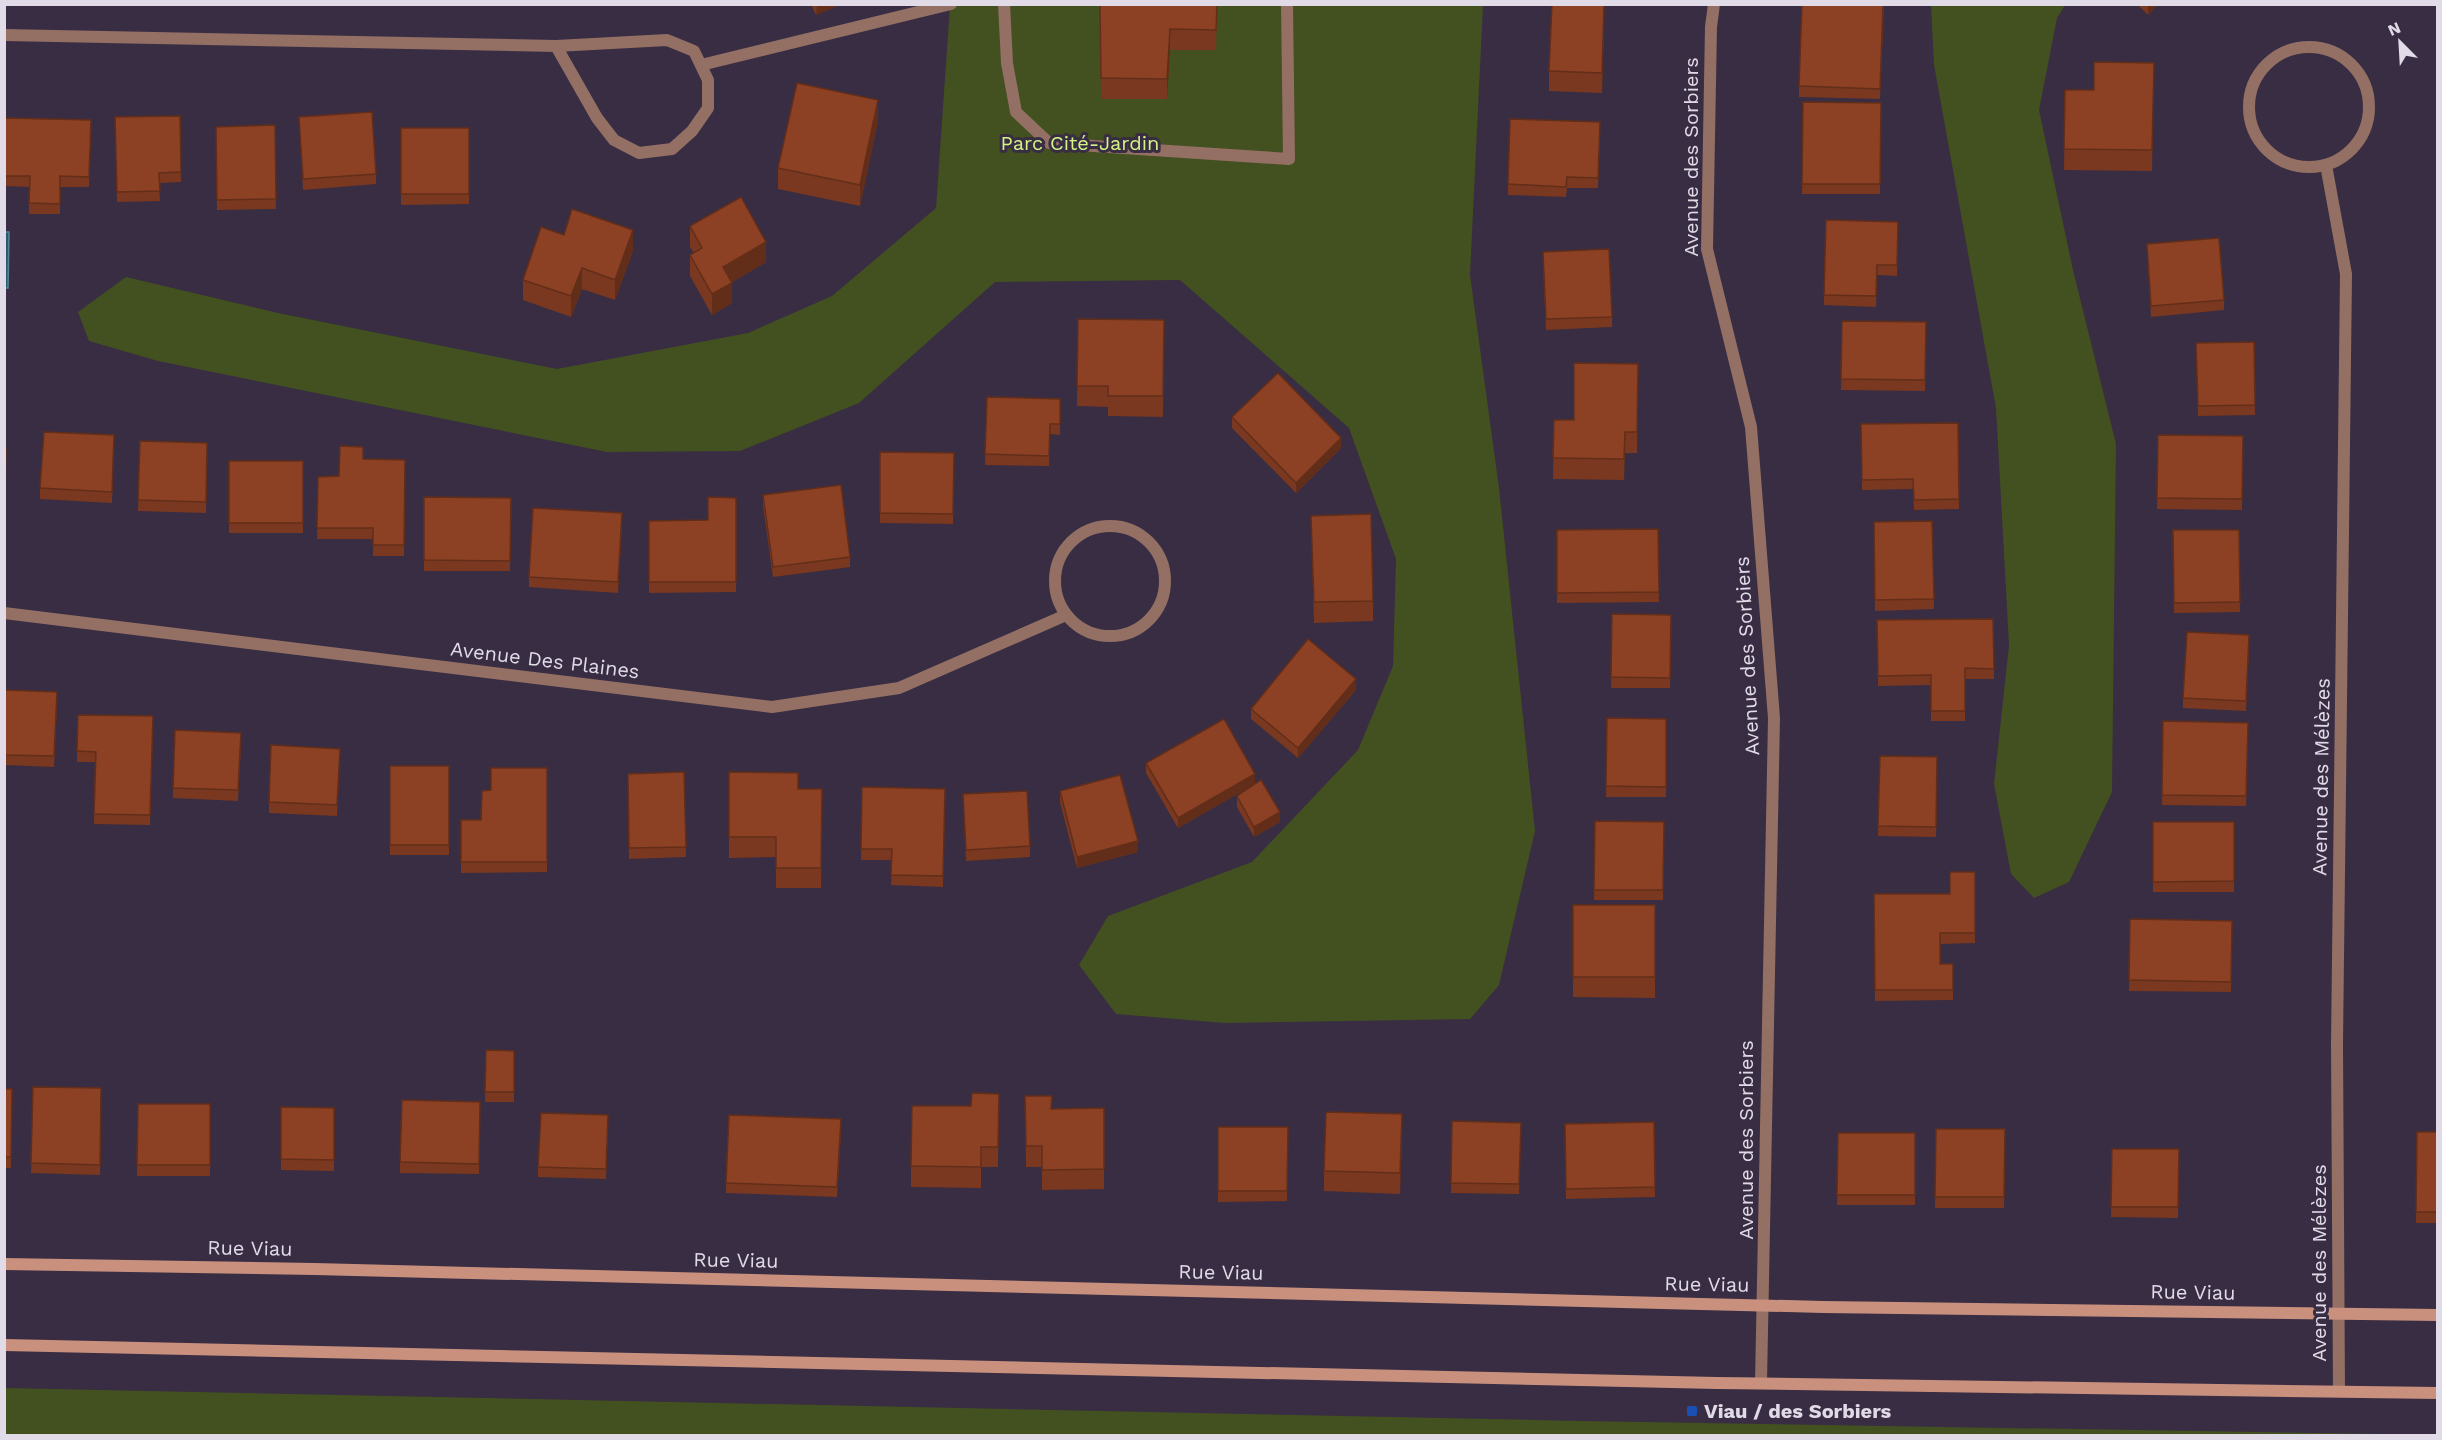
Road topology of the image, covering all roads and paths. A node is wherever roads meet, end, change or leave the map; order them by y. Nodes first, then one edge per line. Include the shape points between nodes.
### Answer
1 (951, 4) edge
2 (1004, 4) edge
3 (1287, 4) edge
4 (1714, 4) edge
5 (4, 35) edge
6 (556, 46) junction
7 (702, 65) junction
8 (2326, 165) junction
9 (4, 614) edge
10 (1066, 615) junction
11 (4, 1264) edge
12 (1763, 1304) junction
13 (2339, 1313) junction
14 (2438, 1314) edge
15 (4, 1345) edge
16 (1761, 1383) junction
17 (2339, 1390) junction
18 (2438, 1393) edge

1 - 7 street
2 - 3 street via 1006,63 1016,112 1049,143 1289,159
4 - 12 street, Avenue des Sorbiers via 1707,249 1751,427 1774,718
5 - 6 street
6 - 7 street via 667,40 694,51
6 - 7 street via 614,140 639,153 672,149 692,131 708,108 708,80
8 - 8 street via 2344,156 2358,142 2369,105 2366,86 2356,69 2341,56 2323,48 2304,46 2267,63 2255,79 2249,119 2256,138 2286,164
8 - 13 street, Avenue des Mélèzes via 2346,274 2337,1044
9 - 10 street, Avenue Des Plaines via 772,707 898,688
10 - 10 street via 1080,628 1106,636 1134,631 1150,620 1161,605 1166,587 1157,551 1145,537 1112,525 1078,536 1057,564 1054,582
11 - 12 main road, Rue Viau
12 - 13 main road, Rue Viau
12 - 16 street, Avenue des Sorbiers
13 - 14 main road, Rue Viau
13 - 17 street, Avenue des Mélèzes
15 - 16 main road
16 - 17 main road
17 - 18 main road

